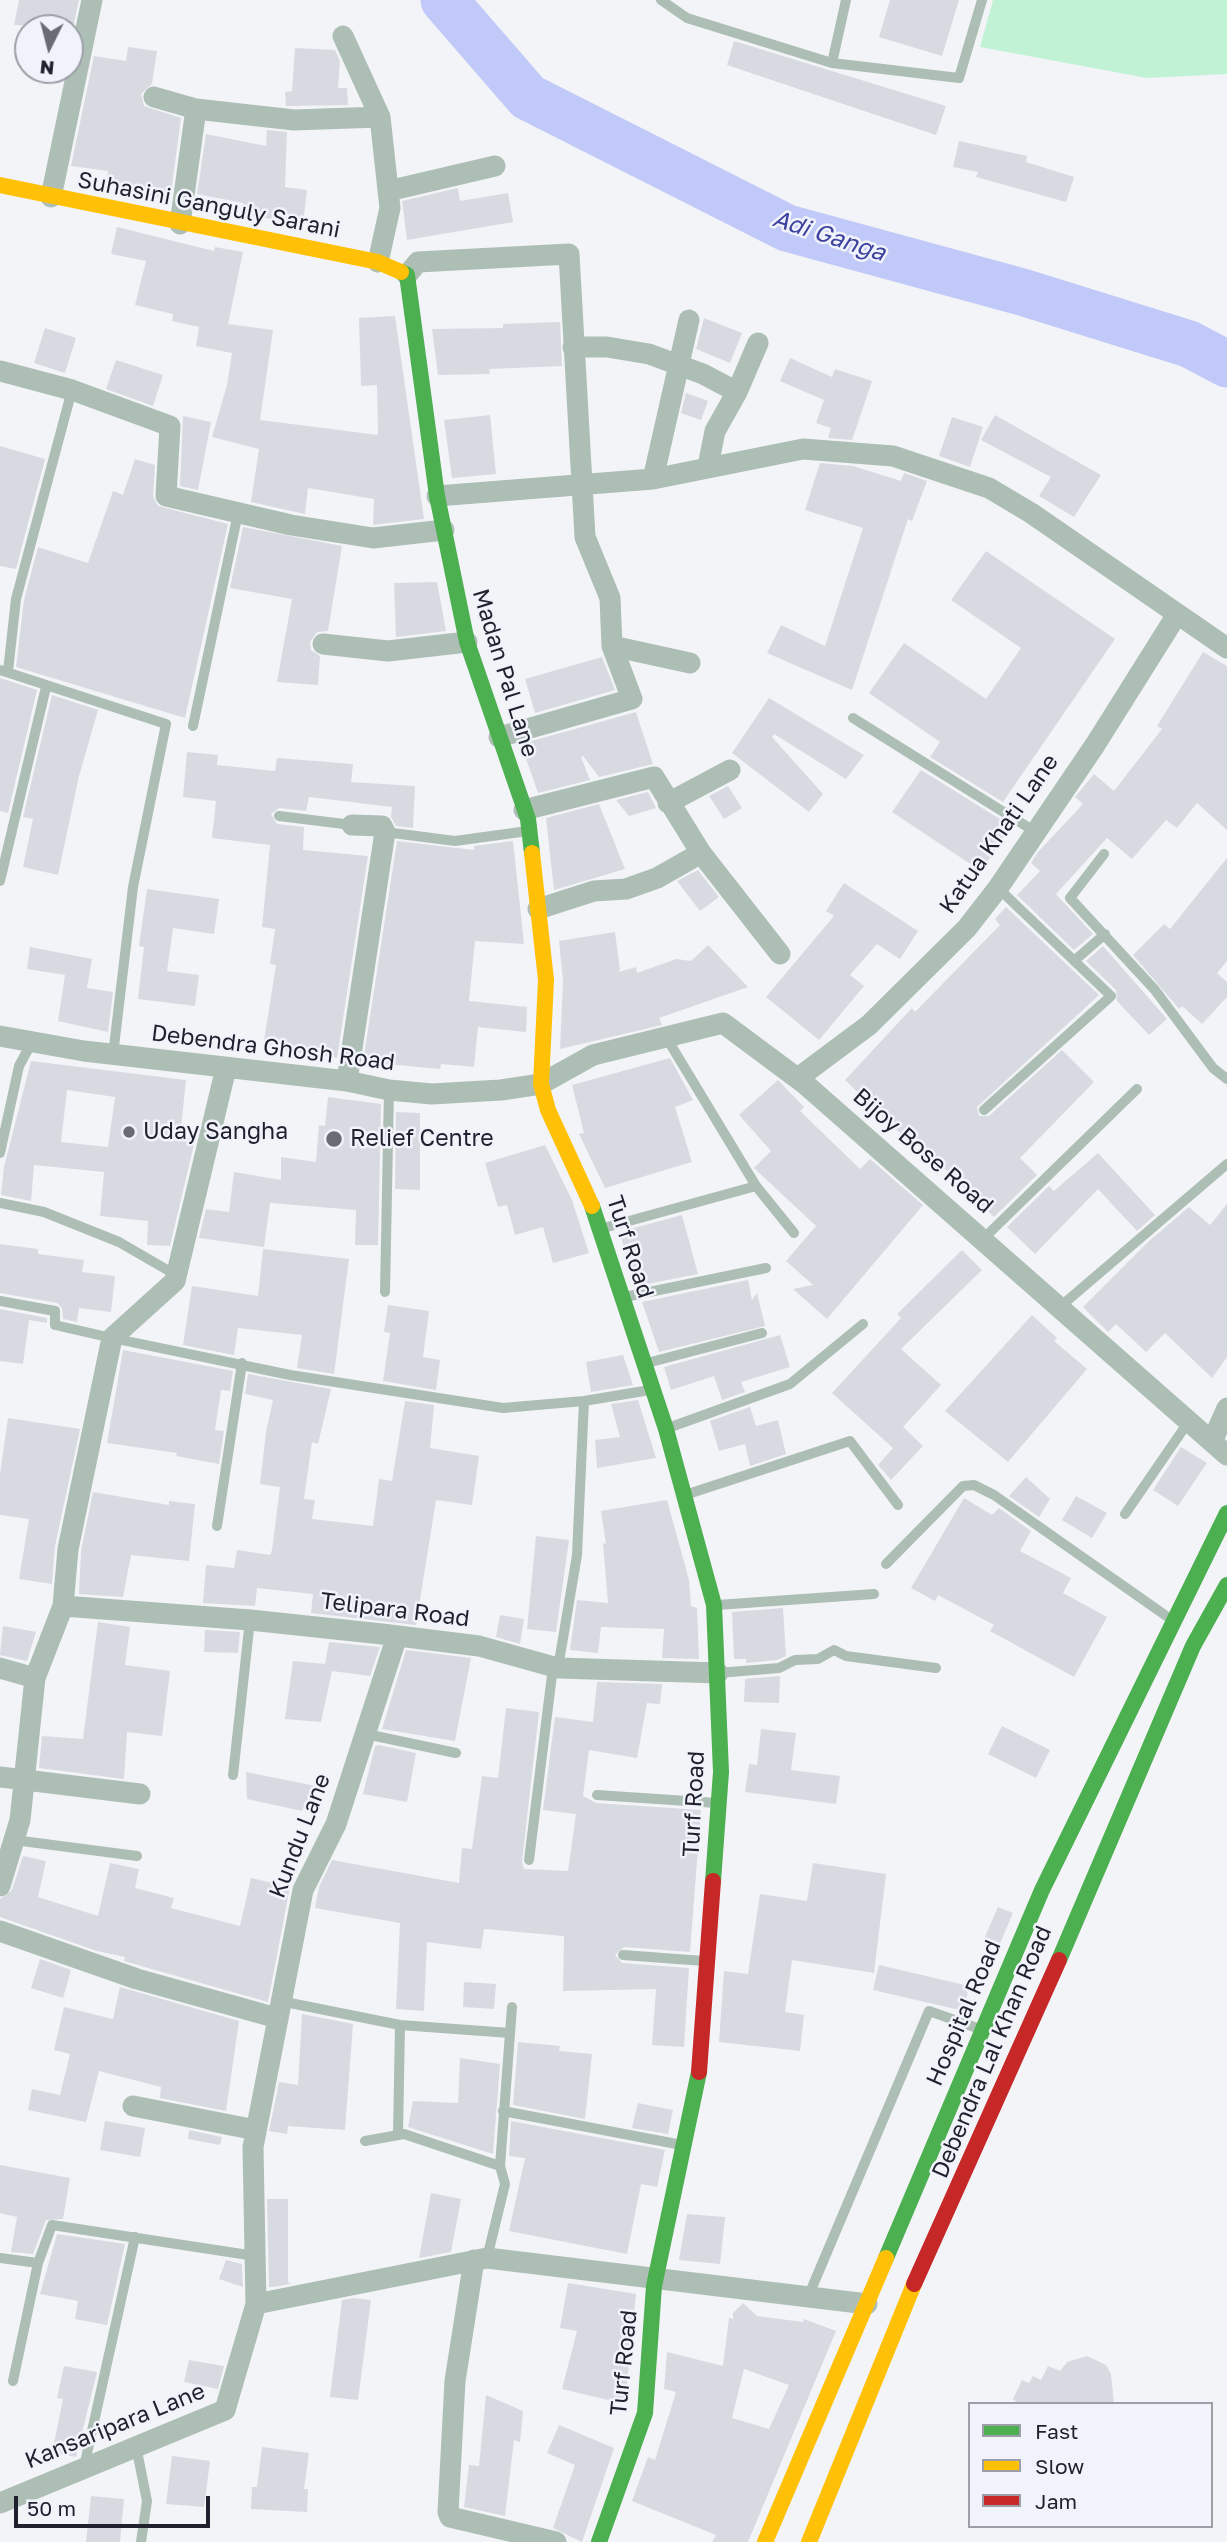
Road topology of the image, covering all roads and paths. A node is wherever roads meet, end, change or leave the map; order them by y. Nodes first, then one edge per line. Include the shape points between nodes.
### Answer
1 (92, 0) edge
2 (662, 0) edge
3 (846, 0) edge
4 (982, 0) edge
5 (343, 36) dead end
6 (832, 63) junction
7 (154, 97) dead end
8 (196, 109) junction
9 (380, 117) junction
10 (495, 166) dead end
11 (0, 185) edge
12 (388, 191) junction
13 (51, 197) junction
14 (180, 224) junction
15 (379, 262) junction
16 (407, 275) junction
17 (689, 320) dead end
18 (758, 342) dead end
19 (573, 347) junction
20 (679, 366) junction
21 (0, 371) edge
22 (72, 390) junction
23 (737, 392) junction
24 (708, 466) junction
25 (653, 479) junction
26 (580, 485) junction
27 (437, 496) junction
28 (239, 513) junction
29 (443, 530) junction
30 (1176, 616) junction
31 (467, 642) junction
32 (323, 644) dead end
33 (612, 646) junction
34 (1227, 648) edge
35 (690, 663) dead end
36 (4, 671) edge
37 (46, 687) junction
38 (853, 718) dead end
39 (192, 726) dead end
40 (499, 737) junction
41 (730, 770) dead end
42 (668, 803) junction
43 (524, 810) junction
44 (279, 817) dead end
45 (352, 825) joint
46 (529, 831) junction
47 (1034, 831) junction
48 (385, 832) junction
49 (701, 853) junction
50 (1104, 854) dead end
51 (0, 881) edge
52 (998, 888) junction
53 (538, 909) junction
54 (1105, 934) junction
55 (780, 954) dead end
56 (1074, 961) junction
57 (0, 1036) edge
58 (666, 1037) junction
59 (32, 1042) junction
60 (113, 1055) junction
61 (226, 1068) junction
62 (798, 1078) junction
63 (1227, 1079) edge
64 (347, 1081) junction
65 (541, 1084) junction
66 (1137, 1089) dead end
67 (389, 1090) junction
68 (984, 1110) dead end
69 (0, 1153) edge
70 (1227, 1164) edge
71 (756, 1186) junction
72 (0, 1203) edge
73 (600, 1229) junction
74 (794, 1233) dead end
75 (983, 1239) junction
76 (766, 1268) dead end
77 (176, 1275) junction
78 (385, 1292) dead end
79 (622, 1297) junction
80 (0, 1301) edge
81 (1061, 1306) junction
82 (863, 1324) dead end
83 (762, 1333) dead end
84 (112, 1338) junction
85 (242, 1363) junction
86 (644, 1364) junction
87 (653, 1390) junction
88 (584, 1401) junction
89 (1227, 1408) edge
90 (1189, 1421) junction
91 (666, 1429) junction
92 (1220, 1448) edge
93 (685, 1495) junction
94 (898, 1504) dead end
95 (1227, 1513) edge
96 (1125, 1514) dead end
97 (217, 1526) dead end
98 (886, 1564) dead end
99 (1227, 1585) edge
100 (874, 1594) dead end
101 (714, 1605) junction
102 (63, 1606) junction
103 (250, 1620) junction
104 (1174, 1621) junction
105 (397, 1636) junction
106 (556, 1667) junction
107 (0, 1668) edge
108 (936, 1668) dead end
109 (718, 1673) junction
110 (34, 1678) junction
111 (366, 1734) junction
112 (456, 1753) dead end
113 (233, 1775) dead end
114 (0, 1777) edge
115 (24, 1780) junction
116 (139, 1794) dead end
117 (597, 1795) dead end
118 (719, 1804) junction
119 (14, 1840) junction
120 (137, 1856) dead end
121 (529, 1860) dead end
122 (0, 1886) edge
123 (0, 1931) edge
124 (623, 1955) dead end
125 (708, 1961) junction
126 (512, 2007) dead end
127 (278, 2009) junction
128 (400, 2025) junction
129 (980, 2029) junction
130 (510, 2033) junction
131 (133, 2106) dead end
132 (503, 2111) junction
133 (256, 2130) junction
134 (398, 2135) junction
135 (365, 2141) dead end
136 (683, 2145) junction
137 (499, 2166) junction
138 (135, 2237) junction
139 (255, 2256) junction
140 (0, 2258) edge
141 (480, 2259) junction
142 (37, 2263) junction
143 (656, 2279) junction
144 (808, 2297) junction
145 (256, 2304) junction
146 (867, 2304) junction
147 (13, 2381) dead end
148 (136, 2446) junction
149 (84, 2467) junction
150 (0, 2503) edge
151 (141, 2542) edge
152 (556, 2542) edge
153 (599, 2542) edge
154 (765, 2542) edge
155 (809, 2542) edge

1 - 13 street
2 - 6 lane via 687,18
3 - 6 lane
4 - 6 lane via 959,78
5 - 9 street
7 - 8 street
8 - 9 street via 294,120
8 - 14 street
9 - 12 street
10 - 12 street
11 - 13 street, Suhasini Ganguly Sarani
12 - 15 street via 390,208
13 - 14 street, Suhasini Ganguly Sarani
14 - 15 street, Suhasini Ganguly Sarani
15 - 16 street, Suhasini Ganguly Sarani
16 - 19 street via 418,262 569,254
16 - 27 street, Madan Pal Lane
17 - 20 street
18 - 23 street
19 - 20 street via 649,354
19 - 26 street
20 - 23 street
20 - 25 street
21 - 22 street
22 - 28 street via 170,426 166,496
22 - 36 lane via 16,598
23 - 24 street via 715,431
24 - 25 street
24 - 30 street via 803,449 893,456 989,488
25 - 26 street
26 - 27 street
26 - 33 street via 585,537 610,598
27 - 29 street, Madan Pal Lane
28 - 29 street via 373,538
28 - 39 lane
29 - 31 street, Madan Pal Lane
30 - 34 street
30 - 47 street, Katua Khati Lane via 1095,745
31 - 32 street via 388,651
31 - 40 street, Madan Pal Lane
33 - 35 street
33 - 40 street via 632,699
36 - 37 lane
37 - 51 lane
37 - 60 lane via 166,724 133,887
38 - 47 lane
40 - 43 street, Madan Pal Lane
41 - 42 street
42 - 43 street via 654,777
42 - 49 street
43 - 46 street, Madan Pal Lane
44 - 45 lane
45 - 48 street via 382,826
46 - 48 lane via 455,841
46 - 53 street, Madan Pal Lane
47 - 52 street, Katua Khati Lane
48 - 64 street
49 - 53 street via 647,882 594,891
49 - 55 street
50 - 54 lane via 1070,898
52 - 56 lane
52 - 62 street, Katua Khati Lane via 967,928 869,1025
53 - 65 street, Madan Pal Lane via 546,980
54 - 56 lane
54 - 63 lane via 1155,990 1213,1068
56 - 68 lane via 1111,996
57 - 59 street, Debendra Ghosh Road
58 - 62 street, Bijoy Bose Road via 723,1023
58 - 65 street, Bijoy Bose Road via 593,1055
58 - 71 lane
59 - 60 street, Debendra Ghosh Road
59 - 69 lane via 19,1066
60 - 61 street, Debendra Ghosh Road
61 - 64 street, Debendra Ghosh Road
61 - 77 street
62 - 75 street, Bijoy Bose Road
64 - 67 street, Debendra Ghosh Road
65 - 67 street, Debendra Ghosh Road via 432,1094
65 - 73 street, Turf Road
66 - 75 lane
67 - 78 lane
70 - 81 lane
71 - 73 lane
71 - 74 lane
72 - 77 lane via 44,1212 119,1242
73 - 79 street, Turf Road
75 - 81 street, Bijoy Bose Road
76 - 79 lane
77 - 84 street via 175,1281
79 - 86 street, Turf Road
80 - 84 lane via 55,1311 55,1325
81 - 90 street, Bijoy Bose Road
82 - 91 lane via 790,1384
83 - 86 lane
84 - 85 lane
84 - 102 street via 68,1549
85 - 88 lane via 290,1375 503,1408
85 - 97 lane
86 - 87 street, Turf Road
87 - 88 lane
87 - 91 street, Turf Road
88 - 106 lane via 577,1555
89 - 92 street
90 - 92 street, Bijoy Bose Road
90 - 96 lane
91 - 93 street, Turf Road
93 - 94 lane via 850,1441
93 - 101 street, Turf Road
95 - 104 street, Hospital Road
98 - 104 lane via 963,1486 974,1485
99 - 155 street, Debendra Lal Khan Road via 1193,1646 1013,2068 896,2324
100 - 101 lane
101 - 109 street, Turf Road
102 - 103 street, Telipara Road
102 - 110 street
103 - 105 street, Telipara Road
103 - 113 lane
104 - 129 street, Hospital Road via 1042,1890
105 - 106 street, Telipara Road via 479,1646
105 - 111 street, Kundu Lane
106 - 109 street, Telipara Road
106 - 121 lane
107 - 110 street
108 - 109 lane via 846,1656 834,1650 818,1659 795,1660 779,1668
109 - 118 street, Turf Road
110 - 115 street
111 - 112 lane
111 - 127 street, Kundu Lane via 336,1825 303,1890
114 - 115 street
115 - 116 street
115 - 119 street
117 - 118 lane
118 - 125 street, Turf Road
119 - 120 lane
119 - 122 street
123 - 127 street via 137,1979
124 - 125 lane
125 - 136 street, Turf Road via 700,2066
126 - 130 lane
127 - 128 lane
127 - 133 street, Kundu Lane
128 - 130 lane
128 - 134 lane
129 - 144 lane via 929,2011
129 - 146 street, Hospital Road
130 - 132 lane
131 - 133 street
132 - 136 lane
132 - 137 lane
133 - 139 street, Kundu Lane
134 - 135 lane
134 - 137 lane
136 - 143 street, Turf Road
137 - 141 lane via 505,2184
138 - 139 lane
138 - 142 lane via 52,2225
138 - 149 lane
139 - 145 street, Kundu Lane
140 - 142 lane
141 - 143 street
141 - 145 street
141 - 152 street via 455,2381 448,2512 450,2517
142 - 147 lane
143 - 144 street
143 - 153 street, Turf Road via 645,2413
144 - 146 street
145 - 148 street, Kansaripara Lane via 225,2410
146 - 154 street, Hospital Road
148 - 149 street, Kansaripara Lane
148 - 151 lane via 148,2501
149 - 150 street, Kansaripara Lane

